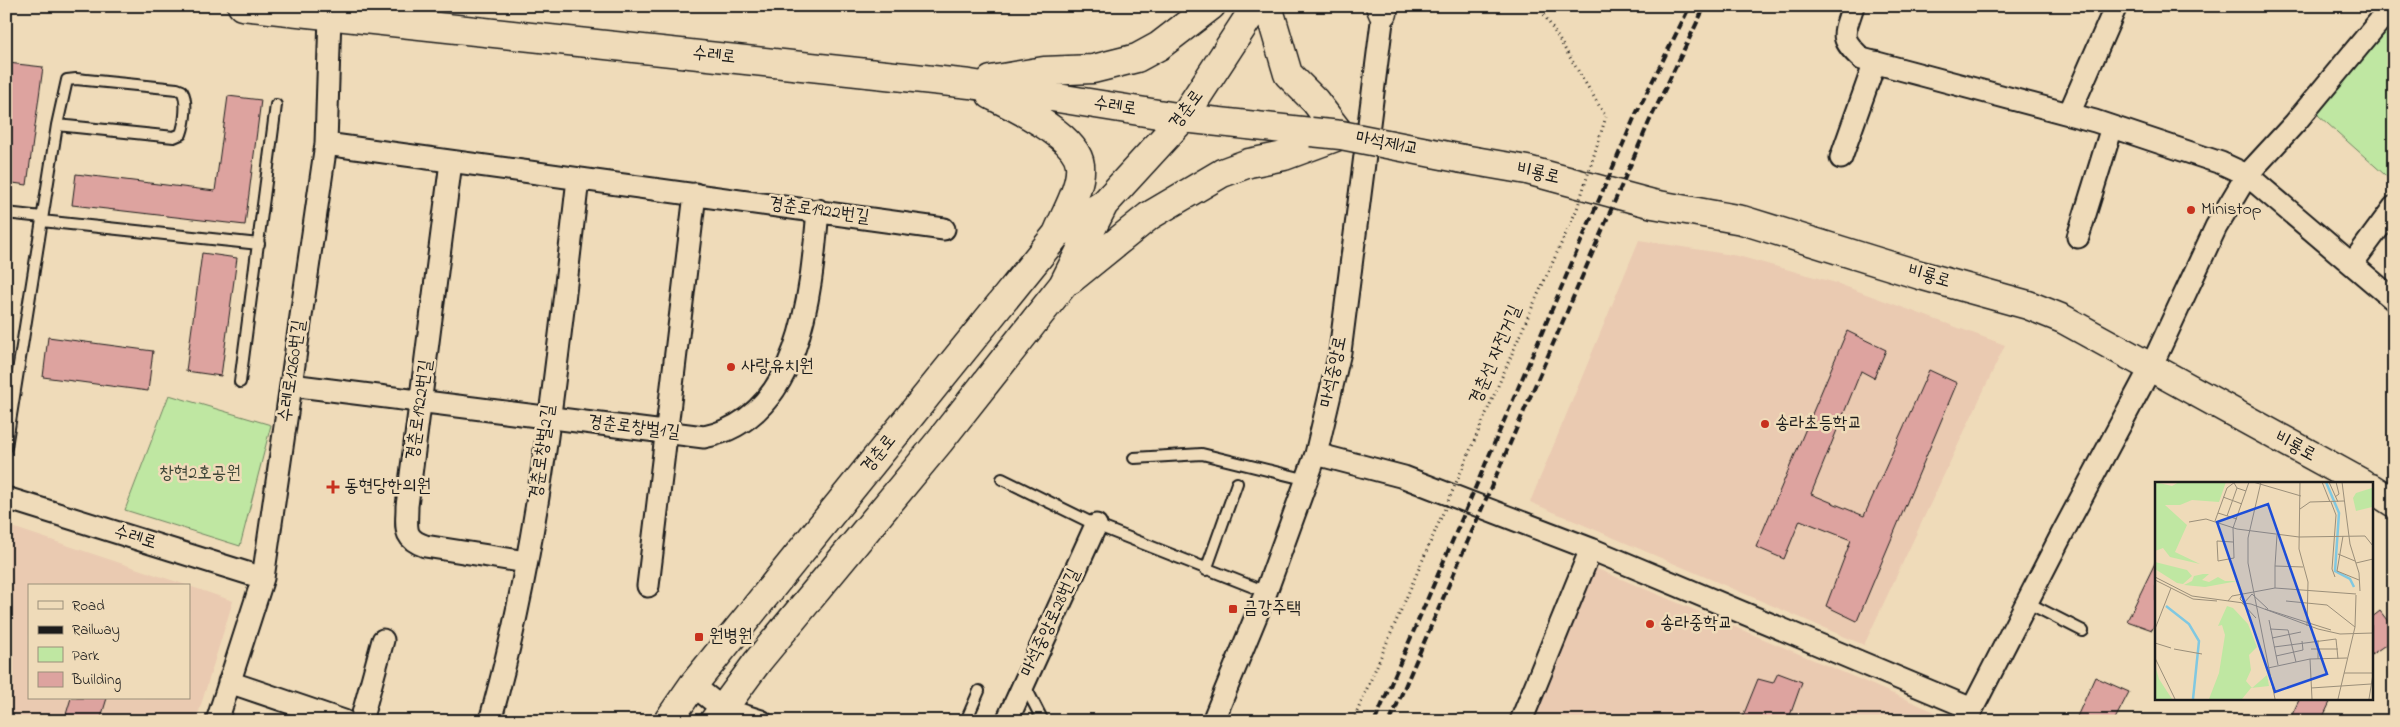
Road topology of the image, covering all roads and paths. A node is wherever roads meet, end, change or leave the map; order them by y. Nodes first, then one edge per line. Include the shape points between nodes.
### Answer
1 (242, 6) edge
2 (1211, 6) edge
3 (1256, 6) edge
4 (1268, 6) edge
5 (1539, 6) edge
6 (1853, 6) edge
7 (2116, 6) edge
8 (2392, 6) edge
9 (1382, 9) edge
10 (330, 14) junction
11 (1875, 62) junction
12 (970, 84) junction
13 (276, 105) dead end
14 (2069, 114) junction
15 (1183, 118) junction
16 (57, 125) junction
17 (2112, 127) junction
18 (1341, 136) junction
19 (326, 144) junction
20 (1463, 158) joint
21 (1841, 158) dead end
22 (451, 162) junction
23 (2247, 175) junction
24 (578, 179) junction
25 (695, 194) junction
26 (1105, 203) junction
27 (2394, 207) edge
28 (818, 210) junction
29 (6, 212) edge
30 (42, 219) junction
31 (944, 229) dead end
32 (1057, 234) junction
33 (2078, 237) dead end
34 (259, 244) junction
35 (2352, 264) junction
36 (1063, 285) junction
37 (2394, 300) edge
38 (2150, 369) junction
39 (240, 382) dead end
40 (291, 385) junction
41 (422, 402) junction
42 (548, 418) junction
43 (666, 432) junction
44 (6, 448) edge
45 (1316, 454) junction
46 (1134, 458) dead end
47 (1002, 479) dead end
48 (1308, 480) junction
49 (2360, 482) edge
50 (1237, 484) dead end
51 (2372, 489) edge
52 (6, 498) edge
53 (2394, 503) edge
54 (1096, 525) junction
55 (1591, 549) junction
56 (526, 562) junction
57 (1206, 570) junction
58 (263, 578) junction
59 (648, 586) dead end
60 (1266, 592) junction
61 (2026, 602) junction
62 (2083, 631) dead end
63 (383, 640) dead end
64 (230, 682) junction
65 (1023, 682) junction
66 (693, 684) junction
67 (979, 691) dead end
68 (719, 715) edge
69 (1969, 715) edge
70 (217, 721) edge
71 (344, 721) edge
72 (361, 721) edge
73 (490, 721) edge
74 (668, 721) edge
75 (761, 721) edge
76 (966, 721) edge
77 (1007, 721) edge
78 (1043, 721) edge
79 (1213, 721) edge
80 (1353, 721) edge
81 (1521, 721) edge

1 - 10 street, 수레로
2 - 12 street via 1159,46 1137,58 1093,69 1044,71
3 - 15 street, 경춘로
4 - 18 street via 1288,74 1315,101
5 - 80 path, 경춘선 자전거길, bridge via 1606,117 1577,209
6 - 11 street via 1845,40 1862,58
7 - 14 street
8 - 23 street via 2295,123
9 - 45 street, 마석중앙로 via 1340,352
10 - 12 street, 수레로
10 - 19 street, 수레로1260번길
11 - 14 street
11 - 21 street
12 - 15 street, 수레로
12 - 32 street via 1041,121 1066,140 1080,164 1077,185
13 - 34 lane
14 - 17 street
15 - 18 street, 마석제1교, bridge
15 - 26 street, 경춘로
16 - 16 lane via 67,80 177,88 185,96 184,128 174,137
16 - 30 lane
17 - 23 street via 2221,163
17 - 33 street
18 - 20 street, 마석제1교, bridge
18 - 36 street via 1222,173 1149,216
19 - 22 street, 경춘로1922번길
19 - 40 street, 수레로1260번길
20 - 38 street, 비룡로 via 1527,170 1653,204 1742,220 2028,305 2063,320
22 - 24 street, 경춘로1922번길
22 - 41 street, 경춘로1922번길
23 - 35 street
23 - 38 street via 2216,227
24 - 25 street, 경춘로1922번길
24 - 42 street, 경춘로창벌2길
25 - 28 street, 경춘로1922번길
25 - 43 street
26 - 32 street, 경춘로
26 - 36 street, 경춘로
27 - 35 street
28 - 31 street, 경춘로1922번길
28 - 43 street, 경춘로창벌1길 via 812,272 800,326 781,381 769,399 748,419 724,433 704,437
29 - 30 lane
30 - 34 lane
30 - 44 lane
32 - 66 street, 경춘로
34 - 39 lane
35 - 37 street
36 - 68 street, 경춘로 via 939,442 758,661
38 - 49 street, 비룡로
38 - 61 street
40 - 41 street, 경춘로창벌1길
40 - 58 street, 수레로1260번길
41 - 42 street, 경춘로창벌1길
41 - 56 street, 경춘로1922번길 via 407,506 407,532 414,542 425,546
42 - 43 street, 경춘로창벌1길
42 - 56 street, 경춘로창벌2길
43 - 59 street
45 - 48 street, 마석중앙로
45 - 55 street via 1404,477
46 - 48 lane via 1202,454
47 - 54 lane
48 - 60 street, 마석중앙로
50 - 57 lane
51 - 53 street
52 - 58 street, 수레로
54 - 57 lane
54 - 65 street, 마석중앙로28번길
55 - 69 street
55 - 81 street
56 - 73 street, 경춘로창벌2길 via 515,622
57 - 60 lane
58 - 64 street, 수레로1260번길
60 - 79 street, 마석중앙로
61 - 62 lane
61 - 69 street
63 - 72 street
64 - 70 street, 수레로1260번길
64 - 71 street
65 - 77 street, 마석중앙로28번길
65 - 78 lane
66 - 68 street
66 - 74 street, 경춘로
67 - 76 lane
68 - 75 street

